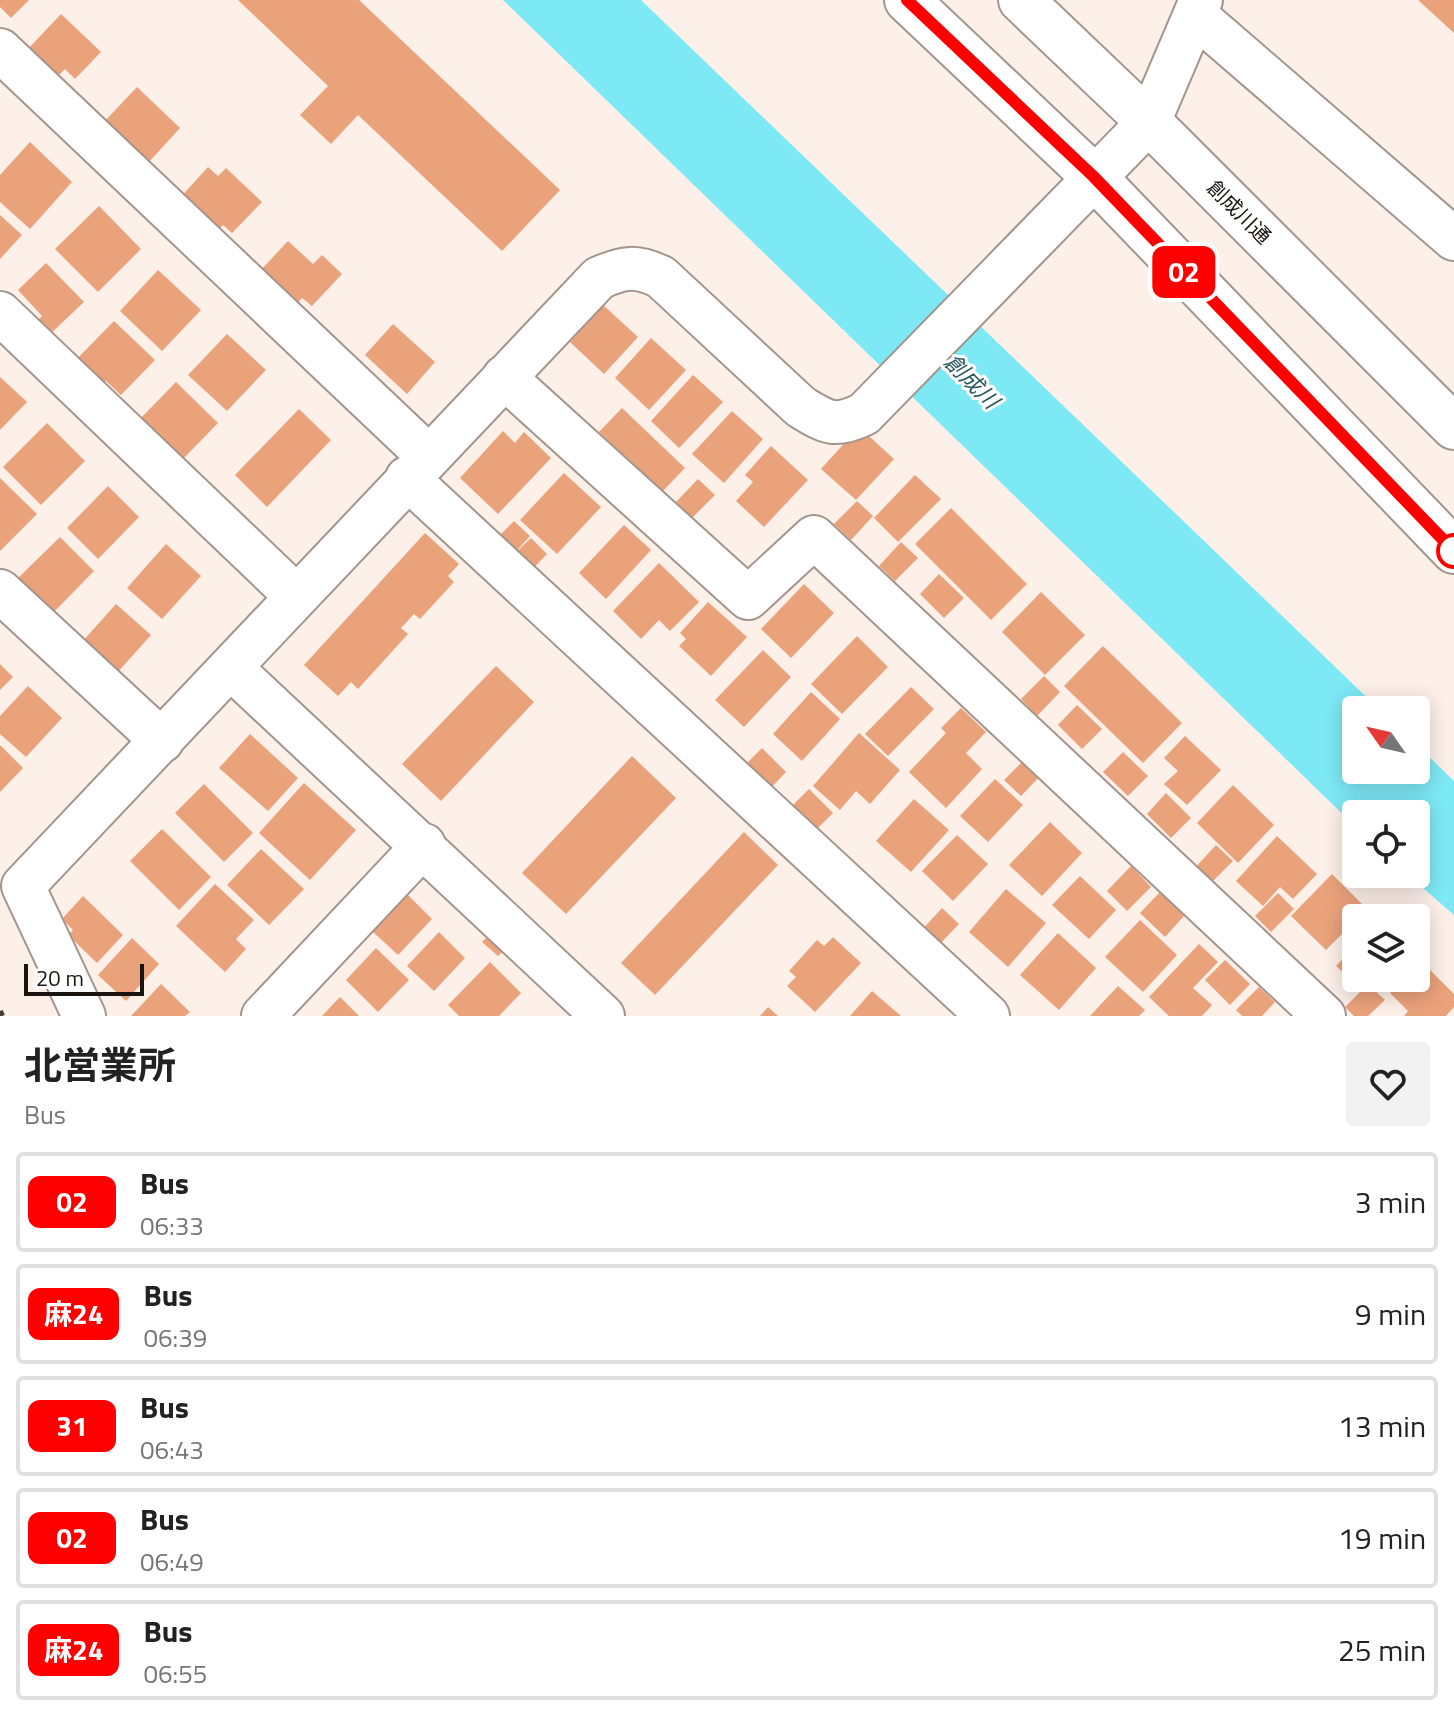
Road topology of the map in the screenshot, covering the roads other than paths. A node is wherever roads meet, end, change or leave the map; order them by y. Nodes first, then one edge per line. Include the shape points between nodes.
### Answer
1 (907, 0) edge
2 (1021, 0) edge
3 (1198, 8) edge
4 (0, 50) edge
5 (1149, 122) junction
6 (1093, 176) junction
7 (1454, 239) edge
8 (0, 313) edge
9 (504, 377) junction
10 (1454, 427) edge
11 (418, 467) junction
12 (1454, 551) edge
13 (0, 591) edge
14 (296, 596) junction
15 (231, 668) junction
16 (162, 741) junction
17 (424, 845) junction
18 (973, 1011) edge
19 (84, 1016) edge
20 (263, 1016) edge
21 (603, 1016) edge
22 (1324, 1016) edge

1 - 6 highway
2 - 5 highway, 創成川通
3 - 5 street
3 - 7 street
4 - 11 street
5 - 6 street
5 - 10 highway, 創成川通
6 - 9 street via 864,414 844,423 824,421 801,407 661,277 639,267 599,278
6 - 12 highway
8 - 14 street
9 - 11 street
9 - 22 street via 748,598 814,537
11 - 14 street
11 - 18 street
13 - 16 street
14 - 15 street
15 - 16 street
15 - 17 street
16 - 19 street via 23,886
17 - 20 street
17 - 21 street

